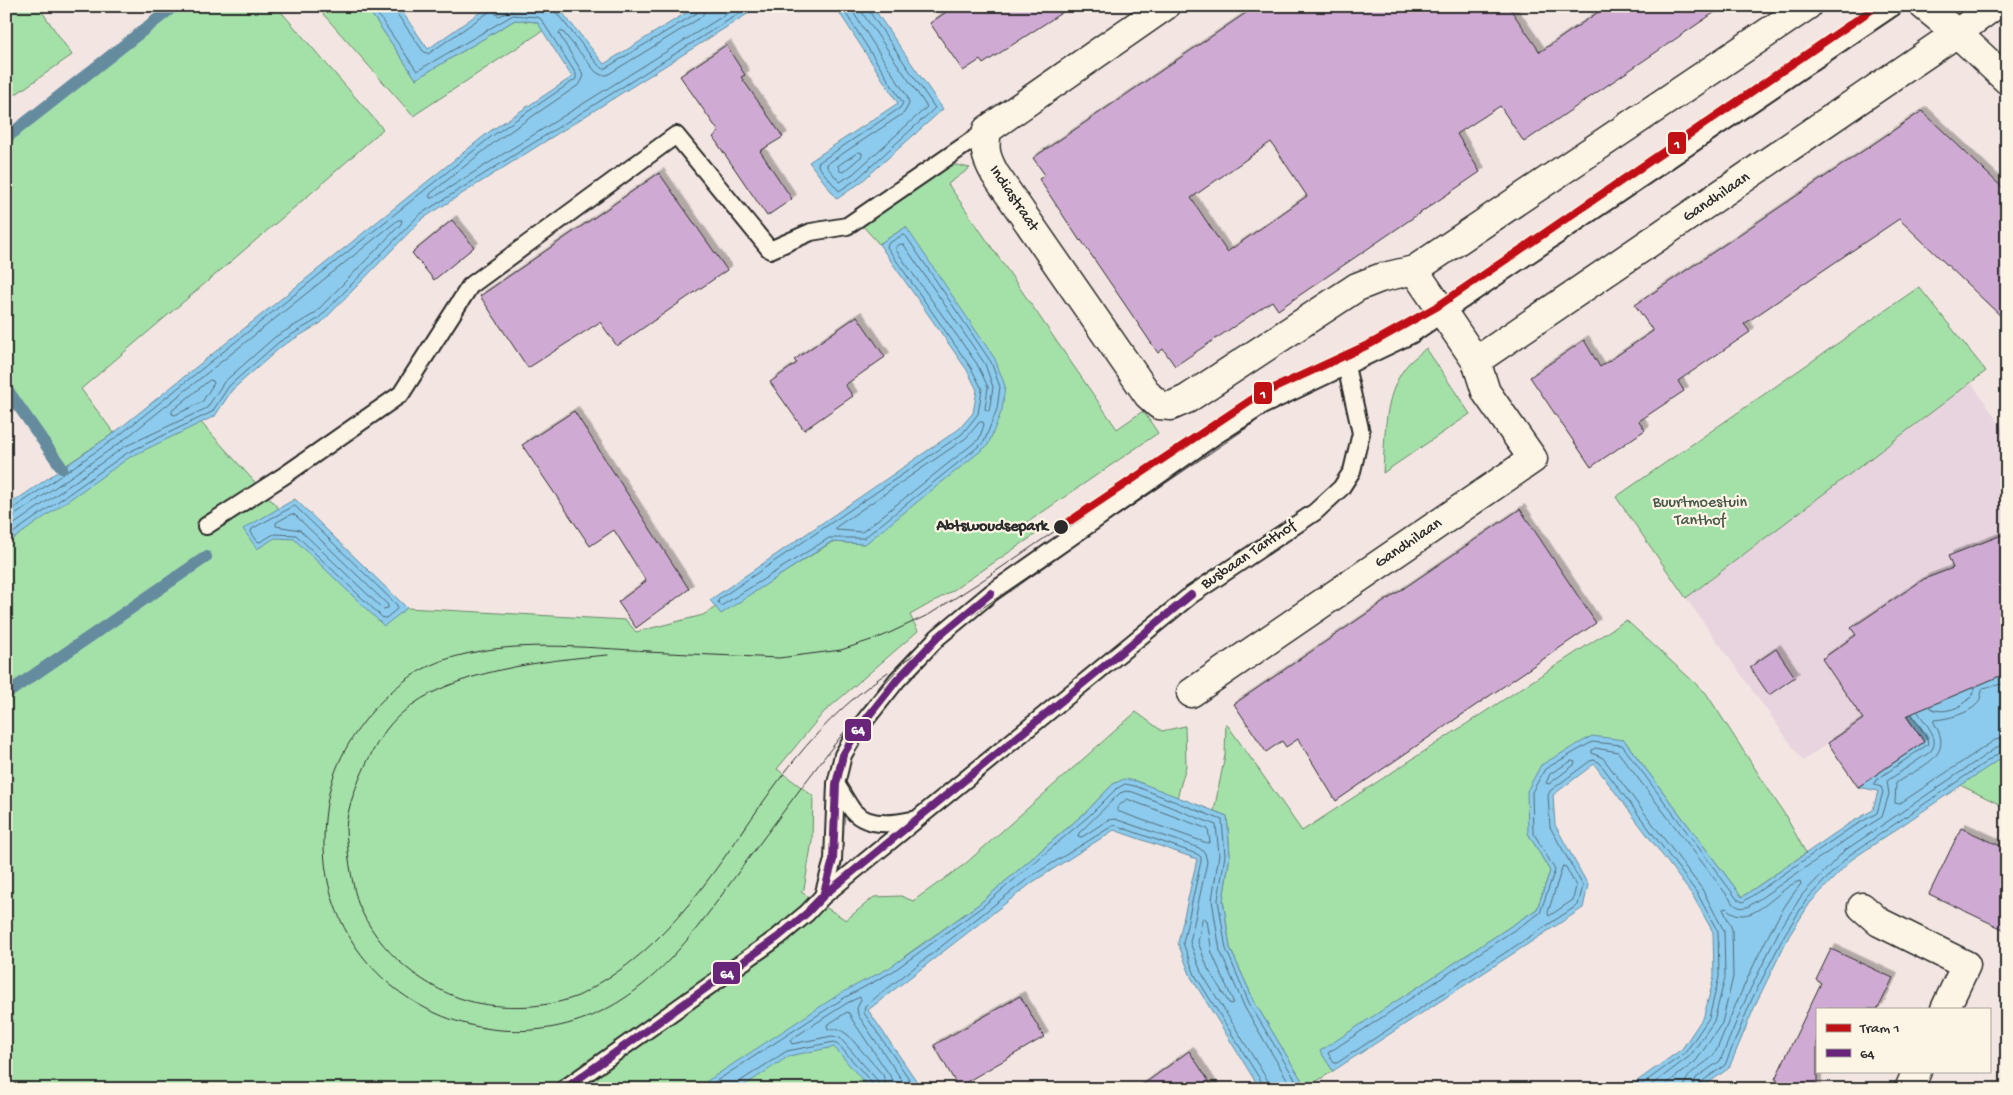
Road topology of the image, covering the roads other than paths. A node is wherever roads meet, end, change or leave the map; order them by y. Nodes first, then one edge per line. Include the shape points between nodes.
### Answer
1 (1165, 6) edge
2 (1807, 6) edge
3 (1895, 6) edge
4 (1924, 6) edge
5 (1994, 6) edge
6 (1957, 33) junction
7 (2007, 80) edge
8 (987, 130) junction
9 (1414, 270) junction
10 (1443, 313) junction
11 (1476, 361) junction
12 (1346, 366) junction
13 (206, 526) dead end
14 (1191, 692) dead end
15 (836, 784) junction
16 (917, 819) junction
17 (823, 896) junction
18 (1862, 907) dead end
19 (1946, 1008) edge
20 (1917, 1072) edge
21 (564, 1089) edge
22 (1909, 1089) edge

1 - 8 street
2 - 9 street
3 - 10 lane, Busbaan Tanthof
4 - 6 street
5 - 6 street, Gandhilaan
6 - 7 street
6 - 11 street, Gandhilaan
8 - 9 street, Indiastraat via 986,159 995,174 1148,395 1159,405 1171,406 1187,399 1357,287
8 - 13 lane via 847,226 812,232 770,250 676,135 470,286 401,394
9 - 10 street, Gandhilaan
10 - 11 street, Gandhilaan
10 - 12 lane, Busbaan Tanthof via 1411,335
11 - 14 street, Gandhilaan via 1486,392 1533,459
12 - 15 lane, Busbaan Tanthof via 1245,416 991,593 938,637 897,680 859,728 843,755
12 - 16 lane, Busbaan Tanthof via 1361,434 1352,472 1341,488 1315,512 1191,595
15 - 16 lane, Busbaan Tanthof via 854,812 867,820 894,824
15 - 17 lane, Busbaan Tanthof via 833,860
16 - 17 lane, Busbaan Tanthof
17 - 21 lane, Busbaan Tanthof via 778,937
18 - 19 street via 1879,922 1966,965
20 - 22 street

